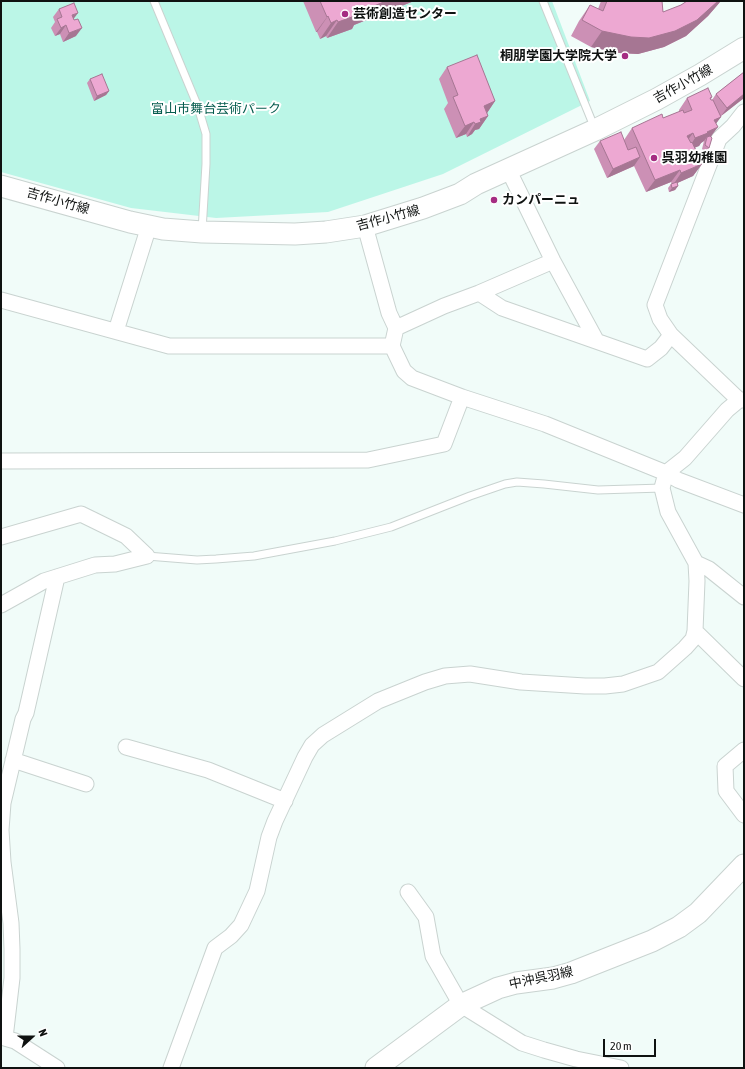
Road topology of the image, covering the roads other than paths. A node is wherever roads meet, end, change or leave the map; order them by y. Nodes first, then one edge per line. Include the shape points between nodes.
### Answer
1 (154, 1) edge
2 (543, 1) edge
3 (744, 48) edge
4 (744, 112) edge
5 (738, 123) edge
6 (595, 130) junction
7 (508, 169) junction
8 (1, 186) edge
9 (148, 226) junction
10 (365, 226) junction
11 (202, 232) junction
12 (553, 261) junction
13 (479, 293) junction
14 (1, 300) edge
15 (396, 328) junction
16 (116, 331) junction
17 (671, 335) junction
18 (596, 340) junction
19 (392, 346) junction
20 (462, 397) junction
21 (741, 400) edge
22 (1, 461) edge
23 (666, 473) junction
24 (662, 488) junction
25 (744, 504) edge
26 (1, 537) edge
27 (147, 556) junction
28 (696, 563) junction
29 (57, 577) junction
30 (744, 596) edge
31 (1, 605) edge
32 (695, 632) junction
33 (744, 679) edge
34 (126, 747) dead end
35 (744, 750) edge
36 (12, 760) junction
37 (86, 784) dead end
38 (285, 801) junction
39 (744, 816) edge
40 (744, 865) edge
41 (408, 892) dead end
42 (461, 1005) junction
43 (3, 1038) edge
44 (57, 1068) edge
45 (171, 1068) edge
46 (376, 1068) edge
47 (621, 1068) edge

1 - 11 lane via 198,108 206,134
2 - 6 lane
3 - 6 main road, 吉作小竹線 via 694,78
4 - 5 street
5 - 17 street via 719,139 655,305 660,319
6 - 7 main road, 吉作小竹線
7 - 10 main road, 吉作小竹線 via 460,194
7 - 12 street
8 - 9 main road, 吉作小竹線
9 - 11 main road, 吉作小竹線
9 - 16 street
10 - 11 main road, 吉作小竹線 via 295,234
10 - 15 street via 389,313
12 - 13 street
12 - 18 street
13 - 15 street
13 - 18 street via 502,308
14 - 16 street
15 - 19 street
16 - 19 street via 169,346
17 - 18 street via 661,348 647,358
17 - 21 street
19 - 20 street via 404,371 412,378
20 - 22 street via 444,444 368,460
20 - 23 street via 545,424
21 - 23 street via 727,410 685,458
23 - 24 street
23 - 25 street via 678,480
24 - 27 lane via 598,490 517,482 470,496 391,527 335,541 254,556 197,560
24 - 28 street via 668,512
26 - 27 street via 81,514 126,536
27 - 29 street via 114,564 96,565
28 - 30 street via 709,569
28 - 32 street
29 - 31 street via 44,581
29 - 36 street via 26,713
32 - 33 street
32 - 38 street via 693,639 685,648 658,672 623,684 585,686 521,682 470,674 445,676 406,689 366,708 312,745
34 - 38 street via 208,770
35 - 39 street via 726,766 726,791
36 - 37 street
36 - 43 street via 3,803 1,830 12,949 12,978
38 - 45 street via 269,837 257,891 241,925 215,948
40 - 42 main road, 中沖呉羽線 via 698,913 652,941 570,974 498,988
41 - 42 street via 426,917 433,956
42 - 46 main road, 中沖呉羽線
42 - 47 street via 522,1043
43 - 44 street via 15,1041

